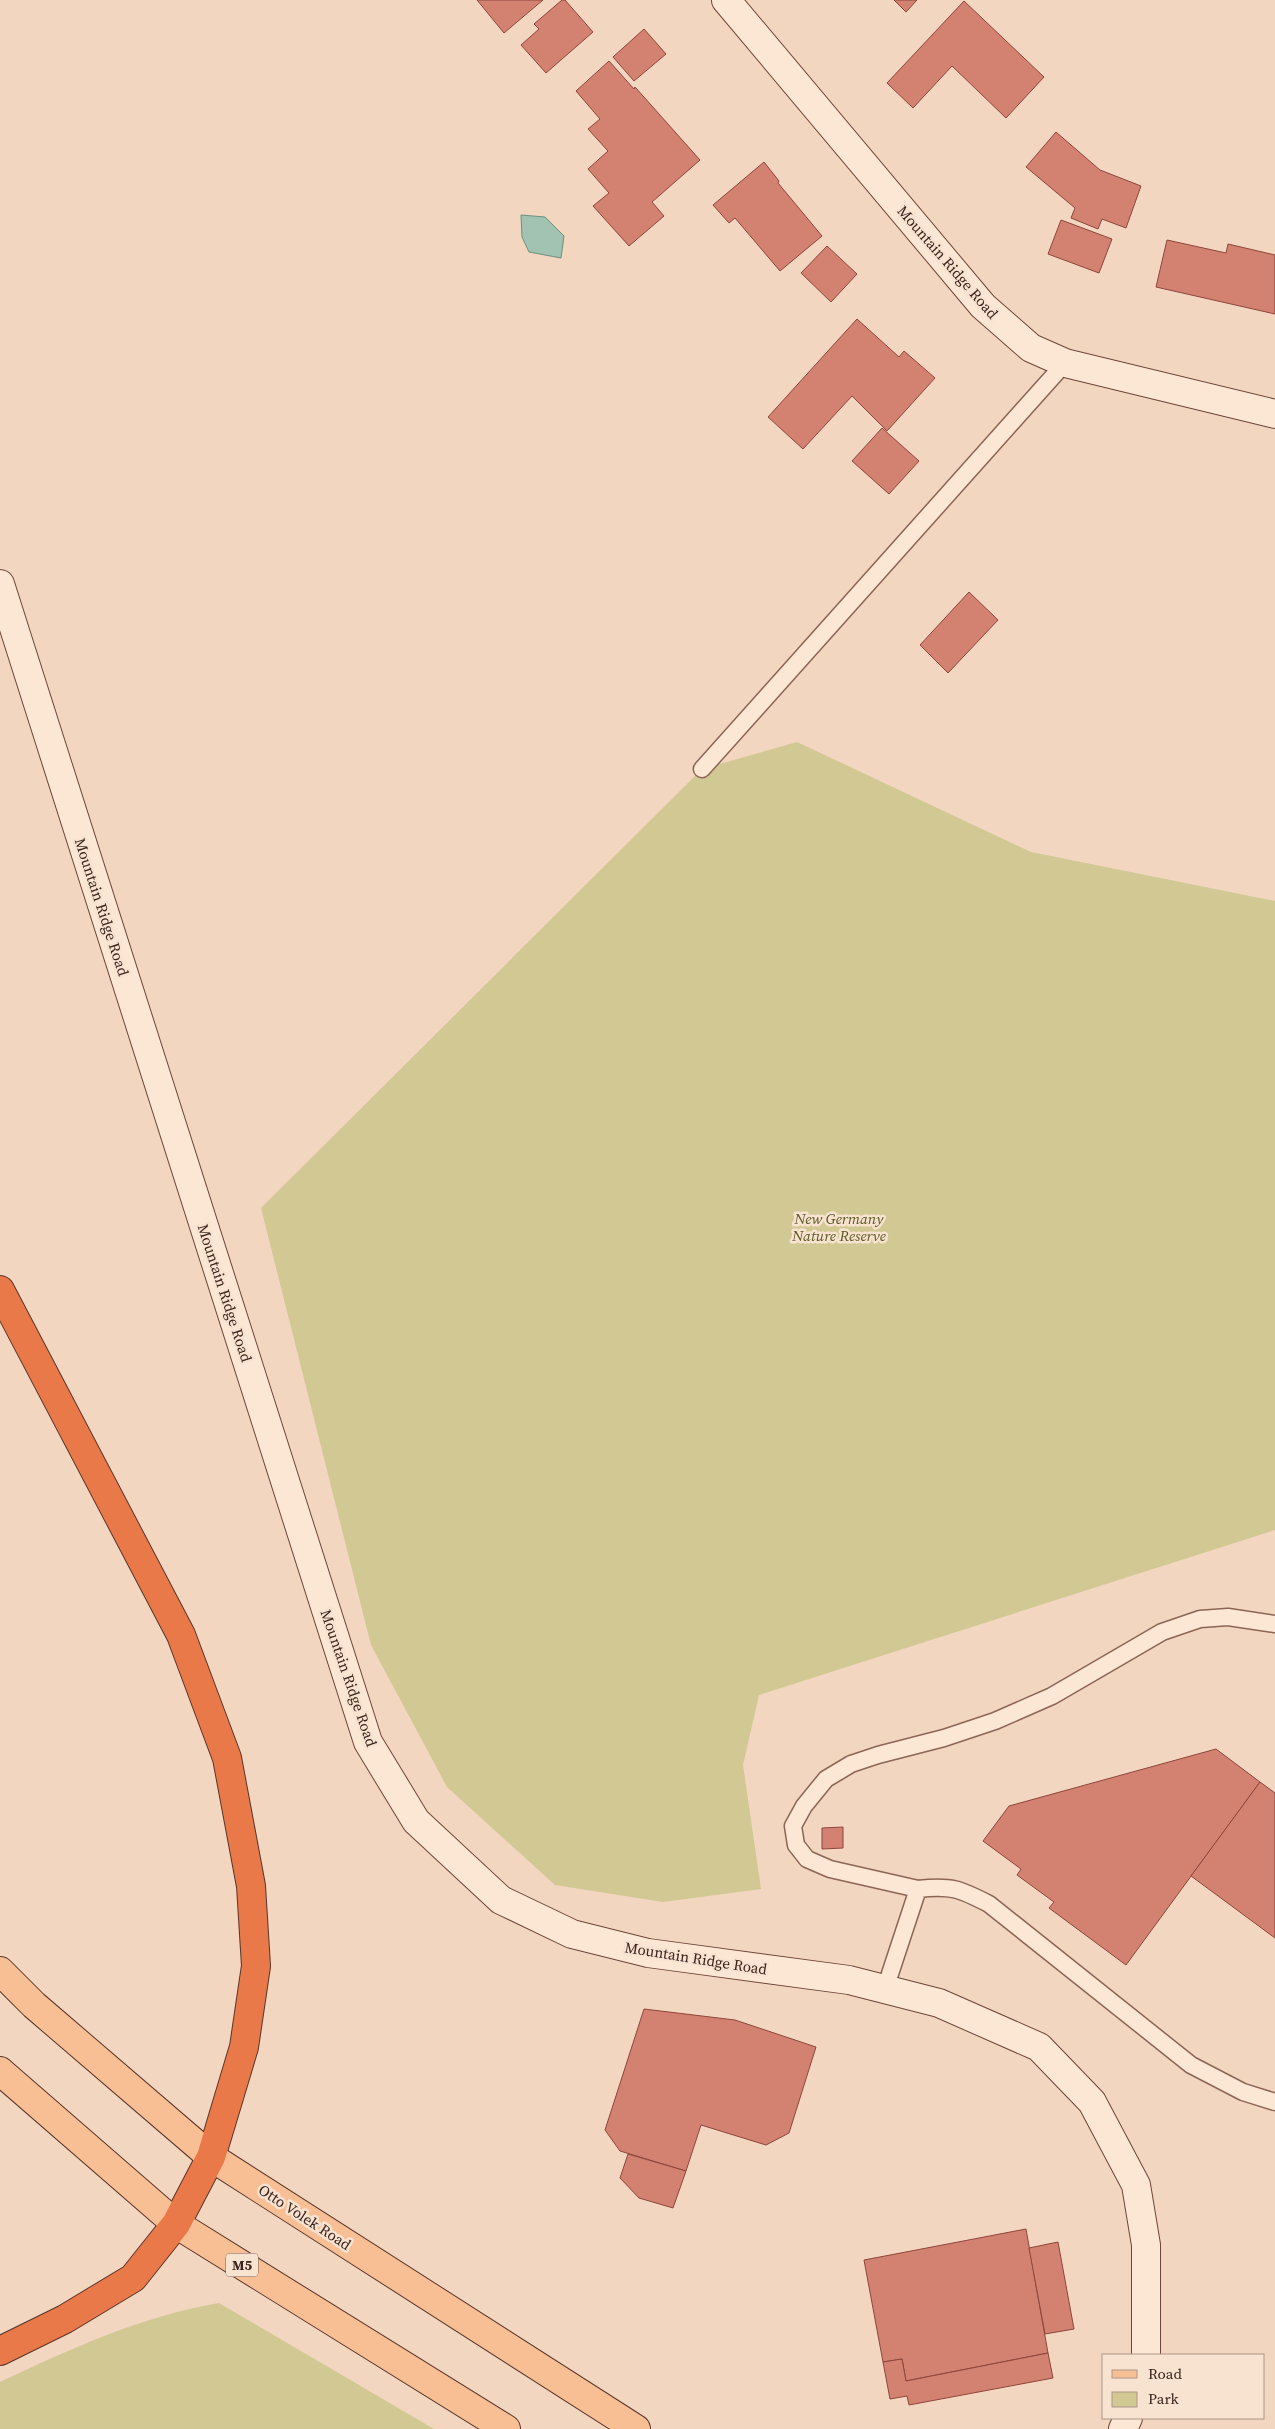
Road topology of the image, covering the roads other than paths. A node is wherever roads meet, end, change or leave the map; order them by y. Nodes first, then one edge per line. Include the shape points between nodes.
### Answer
1 (726, 0) edge
2 (1065, 363) junction
3 (1275, 414) edge
4 (0, 584) edge
5 (702, 770) dead end
6 (0, 1290) edge
7 (1275, 1624) edge
8 (918, 1889) junction
9 (0, 1971) edge
10 (885, 1989) junction
11 (0, 2071) edge
12 (1275, 2102) edge
13 (211, 2157) junction
14 (176, 2224) junction
15 (0, 2350) edge
16 (1146, 2354) edge
17 (506, 2429) edge
18 (636, 2429) edge

1 - 2 street, Mountain Ridge Road via 983,306 1031,348
2 - 3 street, Mountain Ridge Road
2 - 5 lane
4 - 10 street, Mountain Ridge Road via 368,1742 416,1822 501,1900 572,1934 648,1953 849,1980
6 - 13 highway via 181,1635 227,1758 251,1886 256,1966 244,2047
7 - 8 lane via 1228,1617 1200,1619 1162,1632 1052,1696 995,1721 851,1764 826,1779 793,1826 796,1845 807,1859 830,1869
8 - 10 lane
8 - 12 lane via 944,1886 962,1890 989,1904 1191,2066 1243,2092
9 - 13 main road, Otto Volek Road via 34,2005
10 - 16 street, Mountain Ridge Road via 939,2003 1039,2047 1092,2102 1136,2185 1146,2245
11 - 14 main road, M5
13 - 14 highway
13 - 18 main road, Otto Volek Road
14 - 15 highway via 133,2278 65,2319
14 - 17 main road, M5

